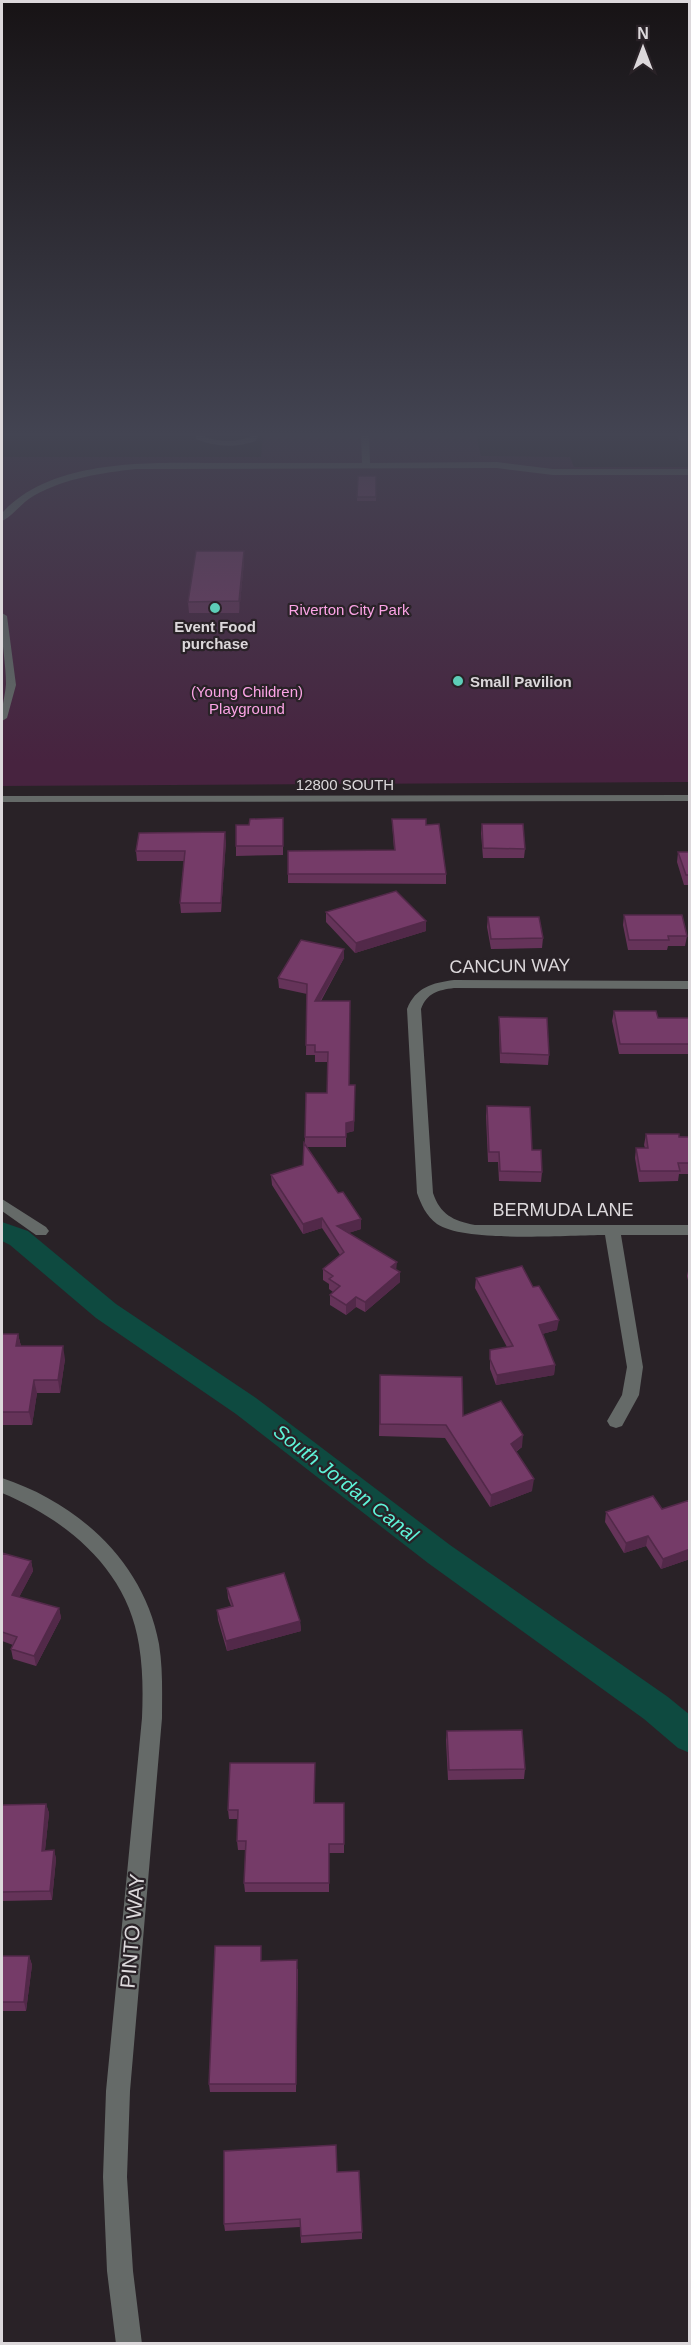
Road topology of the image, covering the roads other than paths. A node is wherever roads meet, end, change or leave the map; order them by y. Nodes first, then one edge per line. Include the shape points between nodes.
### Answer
1 (2, 616) edge
2 (2, 718) edge
3 (690, 798) edge
4 (2, 799) edge
5 (690, 985) edge
6 (2, 1204) edge
7 (439, 1219) joint
8 (612, 1230) junction
9 (690, 1230) edge
10 (41, 1231) dead end
11 (616, 1421) dead end
12 (2, 1485) edge
13 (129, 2343) edge

1 - 2 street via 10,685
3 - 4 street, 12800 SOUTH
5 - 7 street, CANCUN WAY via 454,984 424,990 414,1009 425,1193 429,1207
6 - 10 street
7 - 8 street, BERMUDA LANE via 475,1230
8 - 9 street, BERMUDA LANE
8 - 11 street via 634,1367 630,1395
12 - 13 street, PINTO WAY via 58,1511 91,1536 117,1566 137,1603 148,1639 153,1677 152,1718 118,2091 116,2201

